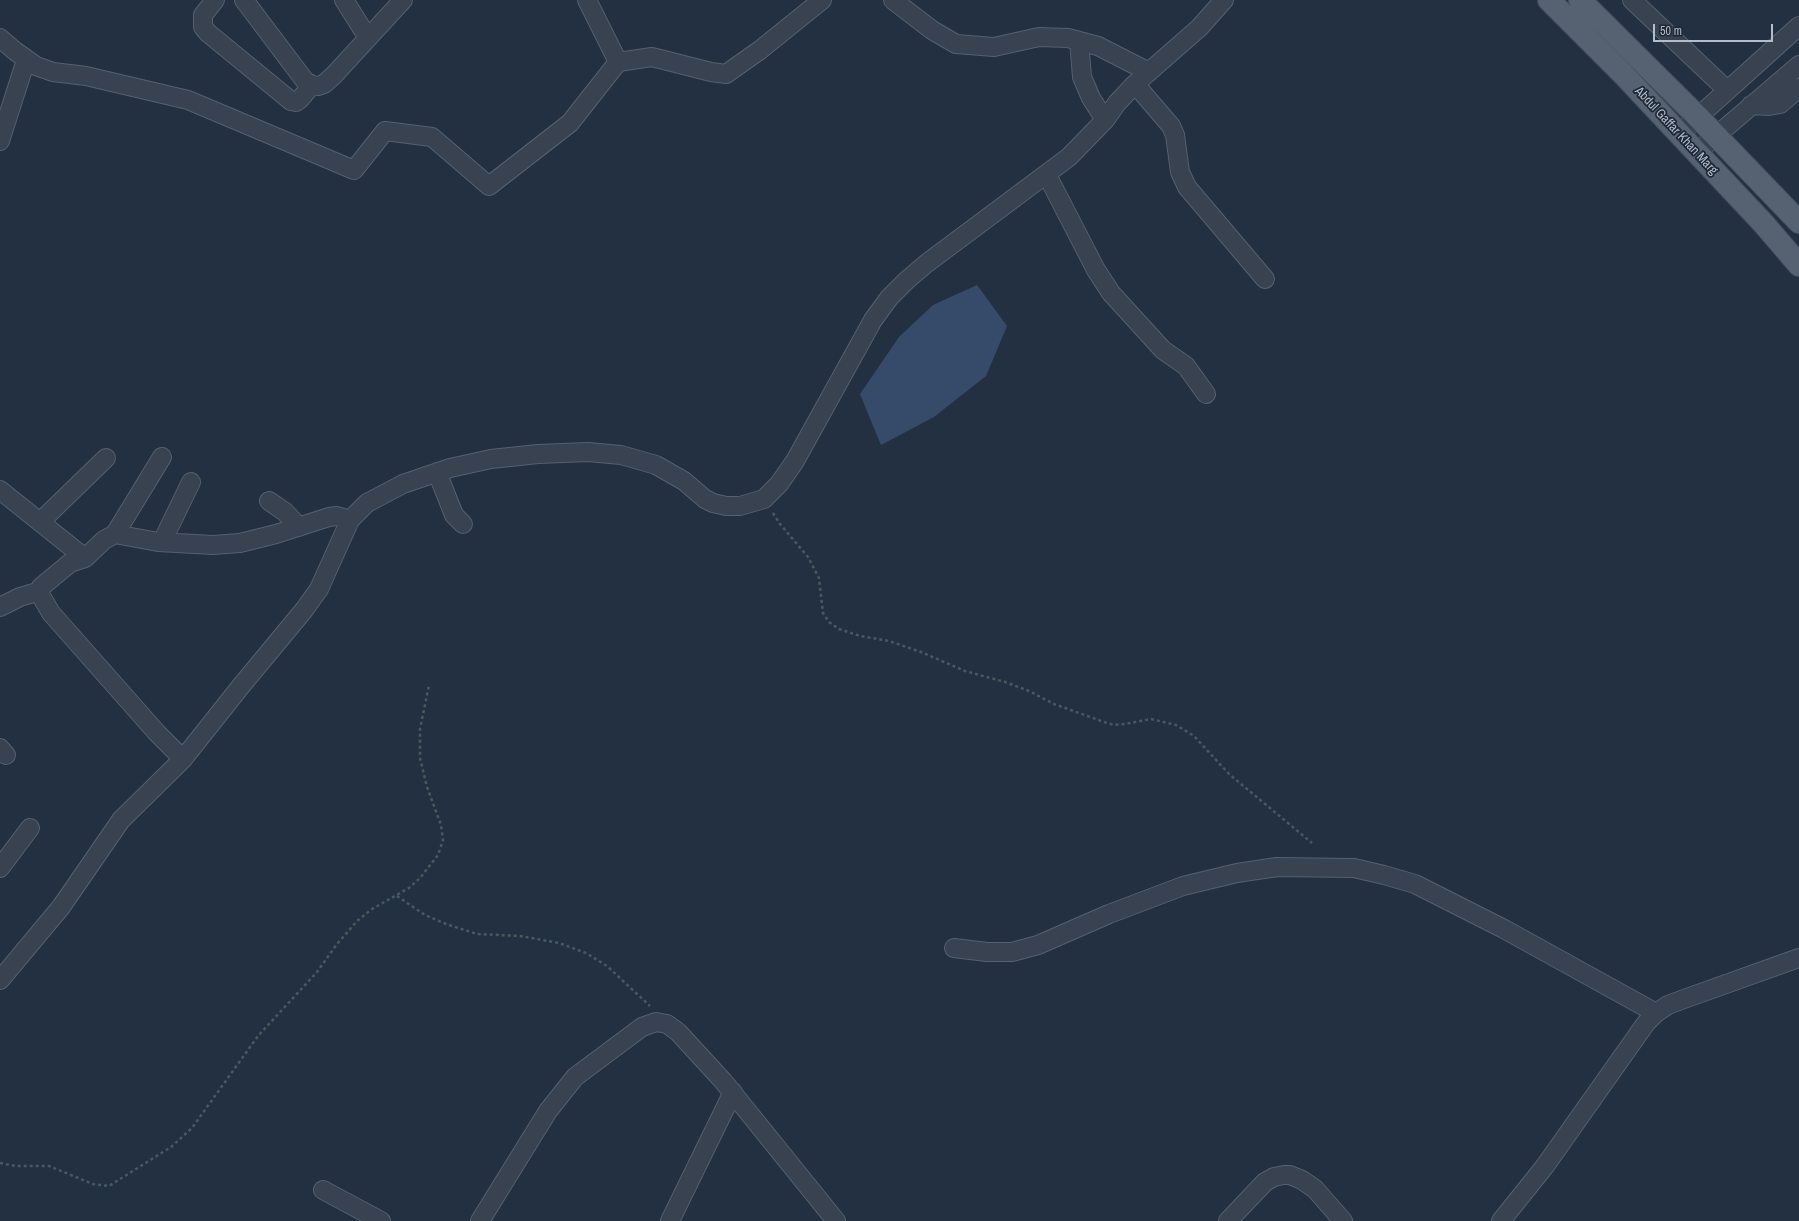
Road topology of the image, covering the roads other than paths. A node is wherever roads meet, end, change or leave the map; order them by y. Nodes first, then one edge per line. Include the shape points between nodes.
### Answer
1 (215, 0) edge
2 (244, 0) edge
3 (344, 0) edge
4 (402, 0) edge
5 (587, 0) edge
6 (822, 0) edge
7 (893, 0) edge
8 (1224, 0) edge
9 (1549, 0) edge
10 (1580, 0) edge
11 (1632, 0) edge
12 (1799, 26) edge
13 (0, 38) edge
14 (368, 38) junction
15 (1079, 41) junction
16 (26, 60) junction
17 (618, 62) junction
18 (1799, 65) edge
19 (1149, 72) junction
20 (1135, 84) junction
21 (312, 85) junction
22 (18, 86) junction
23 (1799, 88) edge
24 (1727, 90) junction
25 (0, 102) edge
26 (1751, 105) junction
27 (1697, 116) junction
28 (1105, 120) junction
29 (1679, 134) junction
30 (1715, 135) junction
31 (0, 141) edge
32 (1696, 153) junction
33 (1047, 175) junction
34 (1799, 222) edge
35 (1799, 264) edge
36 (1265, 279) dead end
37 (1206, 394) dead end
38 (162, 457) dead end
39 (106, 458) dead end
40 (437, 472) junction
41 (191, 482) dead end
42 (0, 490) edge
43 (268, 501) dead end
44 (350, 520) junction
45 (40, 522) junction
46 (463, 524) dead end
47 (299, 527) junction
48 (115, 534) junction
49 (162, 542) junction
50 (85, 558) junction
51 (40, 591) junction
52 (0, 607) edge
53 (183, 759) junction
54 (30, 828) dead end
55 (0, 868) edge
56 (954, 948) dead end
57 (1799, 958) edge
58 (0, 980) edge
59 (1656, 1013) junction
60 (733, 1092) junction
61 (323, 1190) dead end
62 (381, 1221) edge
63 (480, 1221) edge
64 (670, 1221) edge
65 (836, 1221) edge
66 (1228, 1221) edge
67 (1343, 1221) edge
68 (1501, 1221) edge

1 - 21 street via 203,15 203,27 208,33 291,101 296,102 300,99
2 - 21 street via 305,80
3 - 14 street
4 - 14 street
5 - 17 street
6 - 17 street via 726,74 652,57
7 - 15 street via 932,30 956,44 994,48 1039,37
8 - 19 street via 1200,28
9 - 29 main road, Abdul Gaffar Khan Marg
10 - 27 main road, Abdul Gaffar Khan Marg
11 - 24 street
12 - 24 street
13 - 16 street
14 - 21 street via 324,84
15 - 19 street via 1098,46
15 - 28 street via 1082,77
16 - 17 street via 53,72 86,76 188,100 354,170 385,131 432,137 489,186 570,123
16 - 22 street
18 - 26 street
19 - 20 street
20 - 28 street
20 - 36 street via 1172,126 1180,172 1187,187
22 - 25 street
22 - 31 street
23 - 26 street via 1780,104
24 - 27 street
26 - 30 street
27 - 29 street
27 - 30 main road, Abdul Gaffar Khan Marg
28 - 33 street via 1069,157
29 - 32 main road, Abdul Gaffar Khan Marg
30 - 32 street
30 - 34 main road, Abdul Gaffar Khan Marg
32 - 35 main road, Abdul Gaffar Khan Marg
33 - 37 street via 1082,245 1111,293 1163,350 1186,366
33 - 40 street via 927,264 889,298 873,320 795,461 779,484 764,499 740,506 713,503 684,481 656,465 621,455 588,452 491,459
38 - 48 street
39 - 45 street
40 - 44 street via 380,495 367,503
40 - 46 street via 454,515
41 - 49 street
42 - 45 street
43 - 47 street via 285,512
44 - 47 street via 337,516 329,517
44 - 53 street via 319,589
45 - 50 street
47 - 49 street via 240,542 213,545
48 - 49 street
48 - 50 street via 104,540
50 - 51 street via 70,563 44,583
51 - 52 street
51 - 53 street via 52,613
53 - 58 street via 121,820 61,907
54 - 55 street
56 - 59 street via 1012,952 1038,945 1109,914 1184,886 1237,873 1277,867 1354,868 1415,884 1504,928
57 - 59 street via 1668,1005
59 - 68 street via 1545,1166
60 - 63 street via 678,1032 667,1024 656,1022 642,1027 575,1077 548,1111
60 - 64 street
60 - 65 street
61 - 62 street
66 - 67 street via 1265,1182 1274,1177 1290,1175 1315,1189

